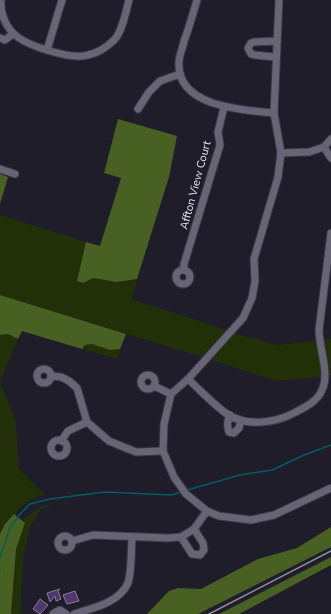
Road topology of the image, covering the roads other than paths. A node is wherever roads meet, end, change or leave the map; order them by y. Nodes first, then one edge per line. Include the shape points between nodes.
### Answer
1 (1, 0) edge
2 (62, 0) edge
3 (129, 0) edge
4 (197, 0) edge
5 (279, 0) edge
6 (2, 24) edge
7 (14, 34) junction
8 (0, 38) edge
9 (277, 41) junction
10 (47, 50) junction
11 (276, 56) junction
12 (180, 74) junction
13 (224, 107) junction
14 (138, 109) dead end
15 (274, 113) junction
16 (331, 139) edge
17 (324, 147) junction
18 (281, 153) junction
19 (331, 158) edge
20 (0, 169) edge
21 (15, 174) dead end
22 (331, 233) edge
23 (184, 269) dead end
24 (52, 376) dead end
25 (188, 379) junction
26 (154, 386) dead end
27 (172, 394) junction
28 (230, 415) junction
29 (241, 420) junction
30 (87, 422) junction
31 (62, 441) dead end
32 (162, 451) junction
33 (331, 488) edge
34 (207, 511) junction
35 (194, 529) junction
36 (132, 536) junction
37 (181, 536) junction
38 (72, 541) dead end
39 (53, 614) edge
40 (66, 614) edge
41 (74, 614) edge

1 - 6 street
2 - 10 street
3 - 10 street via 116,39 100,51 87,56 74,56
4 - 12 street via 179,62
5 - 9 street
6 - 7 street
7 - 8 street via 5,40
7 - 10 street via 30,44
9 - 11 street
9 - 11 street via 254,42 248,48 251,54
11 - 15 street
12 - 13 street via 187,89
12 - 14 street via 160,81
13 - 15 street
13 - 23 street, Affton View Court via 218,132 220,145
15 - 18 street
16 - 17 street
17 - 18 street via 309,152
17 - 19 street
18 - 25 street via 278,177 254,259 255,281 252,298 243,318
20 - 21 street
22 - 29 street via 319,330 326,373 322,390 311,404 288,416 270,421
24 - 30 street via 61,377 77,388
25 - 27 street
25 - 28 street
26 - 27 street
27 - 32 street via 164,424
28 - 29 street
28 - 29 street via 227,421 229,432 234,433 239,428
30 - 31 street via 68,431
30 - 32 street via 109,441 136,452
32 - 34 street via 174,477 186,494
33 - 34 street via 274,515 251,520 220,516
34 - 35 street
35 - 37 street
35 - 37 street via 203,543 204,550 200,555 192,554
36 - 37 street
36 - 38 street via 93,535
36 - 41 street via 130,574 123,592 110,601
39 - 40 street via 60,610

